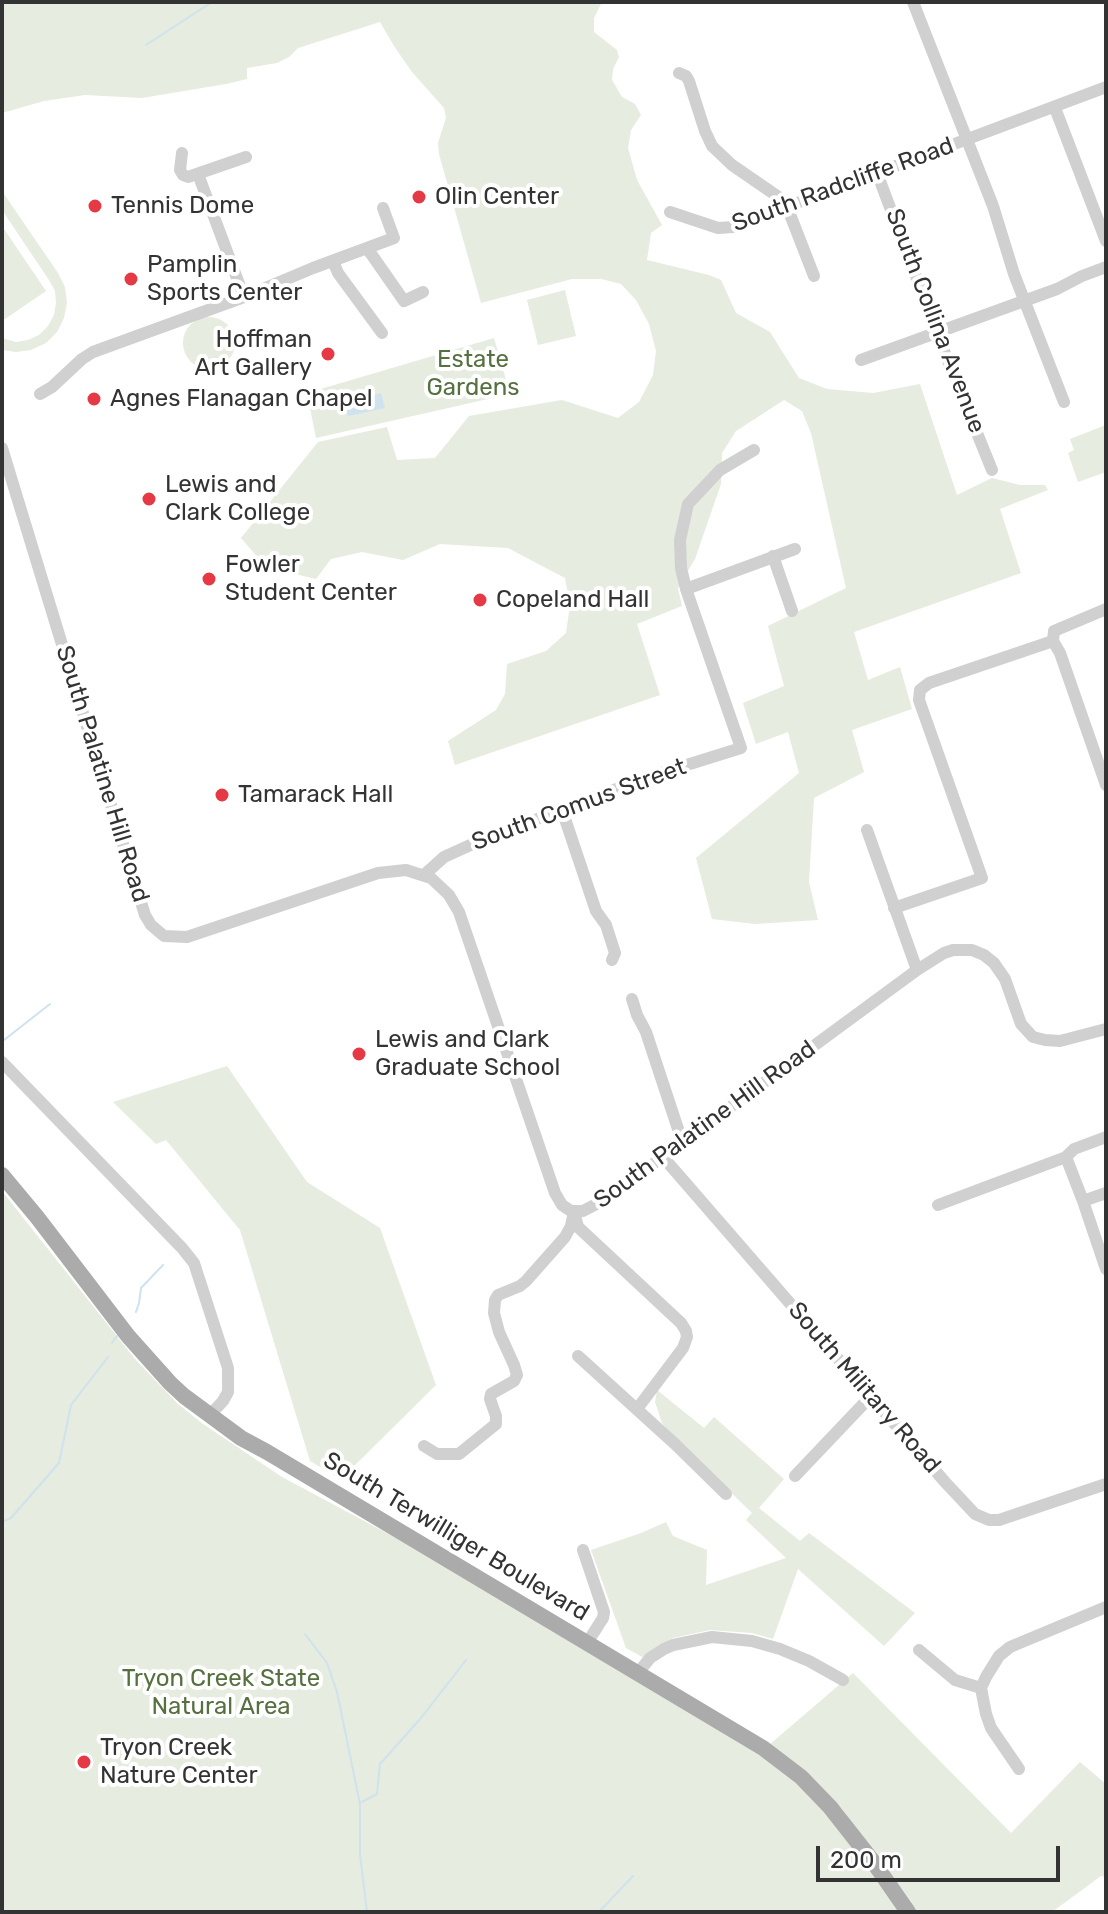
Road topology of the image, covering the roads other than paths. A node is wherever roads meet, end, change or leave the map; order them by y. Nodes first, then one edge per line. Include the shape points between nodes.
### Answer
1 (913, 2) edge
2 (679, 73) dead end
3 (1106, 87) edge
4 (1055, 108) junction
5 (966, 140) junction
6 (182, 153) dead end
7 (246, 157) dead end
8 (877, 173) junction
9 (198, 174) junction
10 (787, 207) junction
11 (383, 208) dead end
12 (670, 212) dead end
13 (1106, 241) edge
14 (367, 248) junction
15 (333, 261) junction
16 (1106, 267) edge
17 (814, 276) dead end
18 (423, 292) dead end
19 (244, 297) junction
20 (1024, 300) junction
21 (937, 331) junction
22 (382, 333) dead end
23 (861, 360) dead end
24 (40, 394) dead end
25 (1064, 402) dead end
26 (2, 448) edge
27 (754, 450) dead end
28 (992, 470) dead end
29 (8, 491) edge
30 (795, 549) dead end
31 (773, 556) junction
32 (686, 589) junction
33 (1106, 609) edge
34 (792, 611) dead end
35 (1053, 641) junction
36 (1106, 785) edge
37 (562, 810) junction
38 (867, 830) dead end
39 (424, 875) junction
40 (894, 908) junction
41 (612, 960) dead end
42 (917, 970) junction
43 (632, 999) dead end
44 (1106, 1029) edge
45 (2, 1062) edge
46 (1106, 1137) edge
47 (684, 1141) junction
48 (663, 1157) junction
49 (1066, 1157) junction
50 (2, 1175) edge
51 (1106, 1193) edge
52 (1083, 1201) junction
53 (938, 1205) dead end
54 (574, 1212) junction
55 (1106, 1269) edge
56 (578, 1356) dead end
57 (871, 1396) junction
58 (637, 1409) junction
59 (209, 1416) junction
60 (424, 1446) dead end
61 (795, 1476) dead end
62 (1106, 1484) edge
63 (726, 1494) dead end
64 (583, 1550) dead end
65 (1106, 1607) edge
66 (587, 1643) junction
67 (919, 1650) dead end
68 (638, 1673) junction
69 (843, 1680) dead end
70 (981, 1688) junction
71 (1019, 1769) dead end
72 (908, 1912) edge

1 - 5 street, South Radcliffe Road
2 - 10 street via 689,81 712,146
3 - 4 street
4 - 5 street
4 - 13 street
5 - 8 street, South Radcliffe Road
5 - 20 street
6 - 9 street via 181,173
7 - 9 street
8 - 10 street, South Radcliffe Road
8 - 21 street, South Collina Avenue
9 - 19 street
10 - 12 street, South Radcliffe Road via 729,229
10 - 17 street
11 - 14 street via 394,238
14 - 15 street
14 - 18 street via 404,301
15 - 19 street
15 - 22 street
16 - 20 street
19 - 24 street via 93,352
20 - 21 street
20 - 25 street
21 - 23 street
21 - 28 street, South Collina Avenue
26 - 29 street, South Palatine Hill Road
27 - 32 street via 720,470 688,504 680,540
29 - 39 street, South Palatine Hill Road via 148,921 157,931 187,937 378,873
30 - 31 street
31 - 32 street
31 - 34 street
32 - 37 street, South Comus Street via 741,748
33 - 35 street via 1054,631
35 - 36 street
35 - 40 street via 920,690 919,700 982,878
37 - 39 street, South Comus Street via 449,853
37 - 41 street via 596,911 607,927 615,953
38 - 40 street
39 - 54 street, South Palatine Hill Road via 449,895 459,912 555,1193
40 - 42 street
42 - 44 street, South Palatine Hill Road via 944,953 972,950 998,967 1021,1024 1033,1037 1060,1041
42 - 47 street, South Palatine Hill Road
43 - 47 street
45 - 59 street via 194,1263 228,1368 228,1392
46 - 49 street
47 - 48 street, South Palatine Hill Road
48 - 54 street, South Palatine Hill Road via 595,1206
48 - 57 street, South Military Road
49 - 52 street
49 - 53 street
50 - 59 main road, South Terwilliger Boulevard via 143,1354
51 - 52 street
52 - 55 street
54 - 58 street via 578,1227 687,1334 683,1348
54 - 60 street via 565,1237 535,1271 495,1300 499,1332 517,1375 491,1394 496,1424 455,1455 437,1454
56 - 58 street
57 - 61 street
57 - 62 street, South Military Road via 964,1503 985,1519 999,1520
58 - 63 street
59 - 66 main road, South Terwilliger Boulevard
64 - 66 street via 604,1612
65 - 70 street via 1010,1647
66 - 68 main road, South Terwilliger Boulevard
67 - 70 street via 955,1680
68 - 69 street via 664,1649 712,1637 780,1649
68 - 72 main road, South Terwilliger Boulevard via 748,1738 801,1777 853,1835
70 - 71 street via 991,1728

